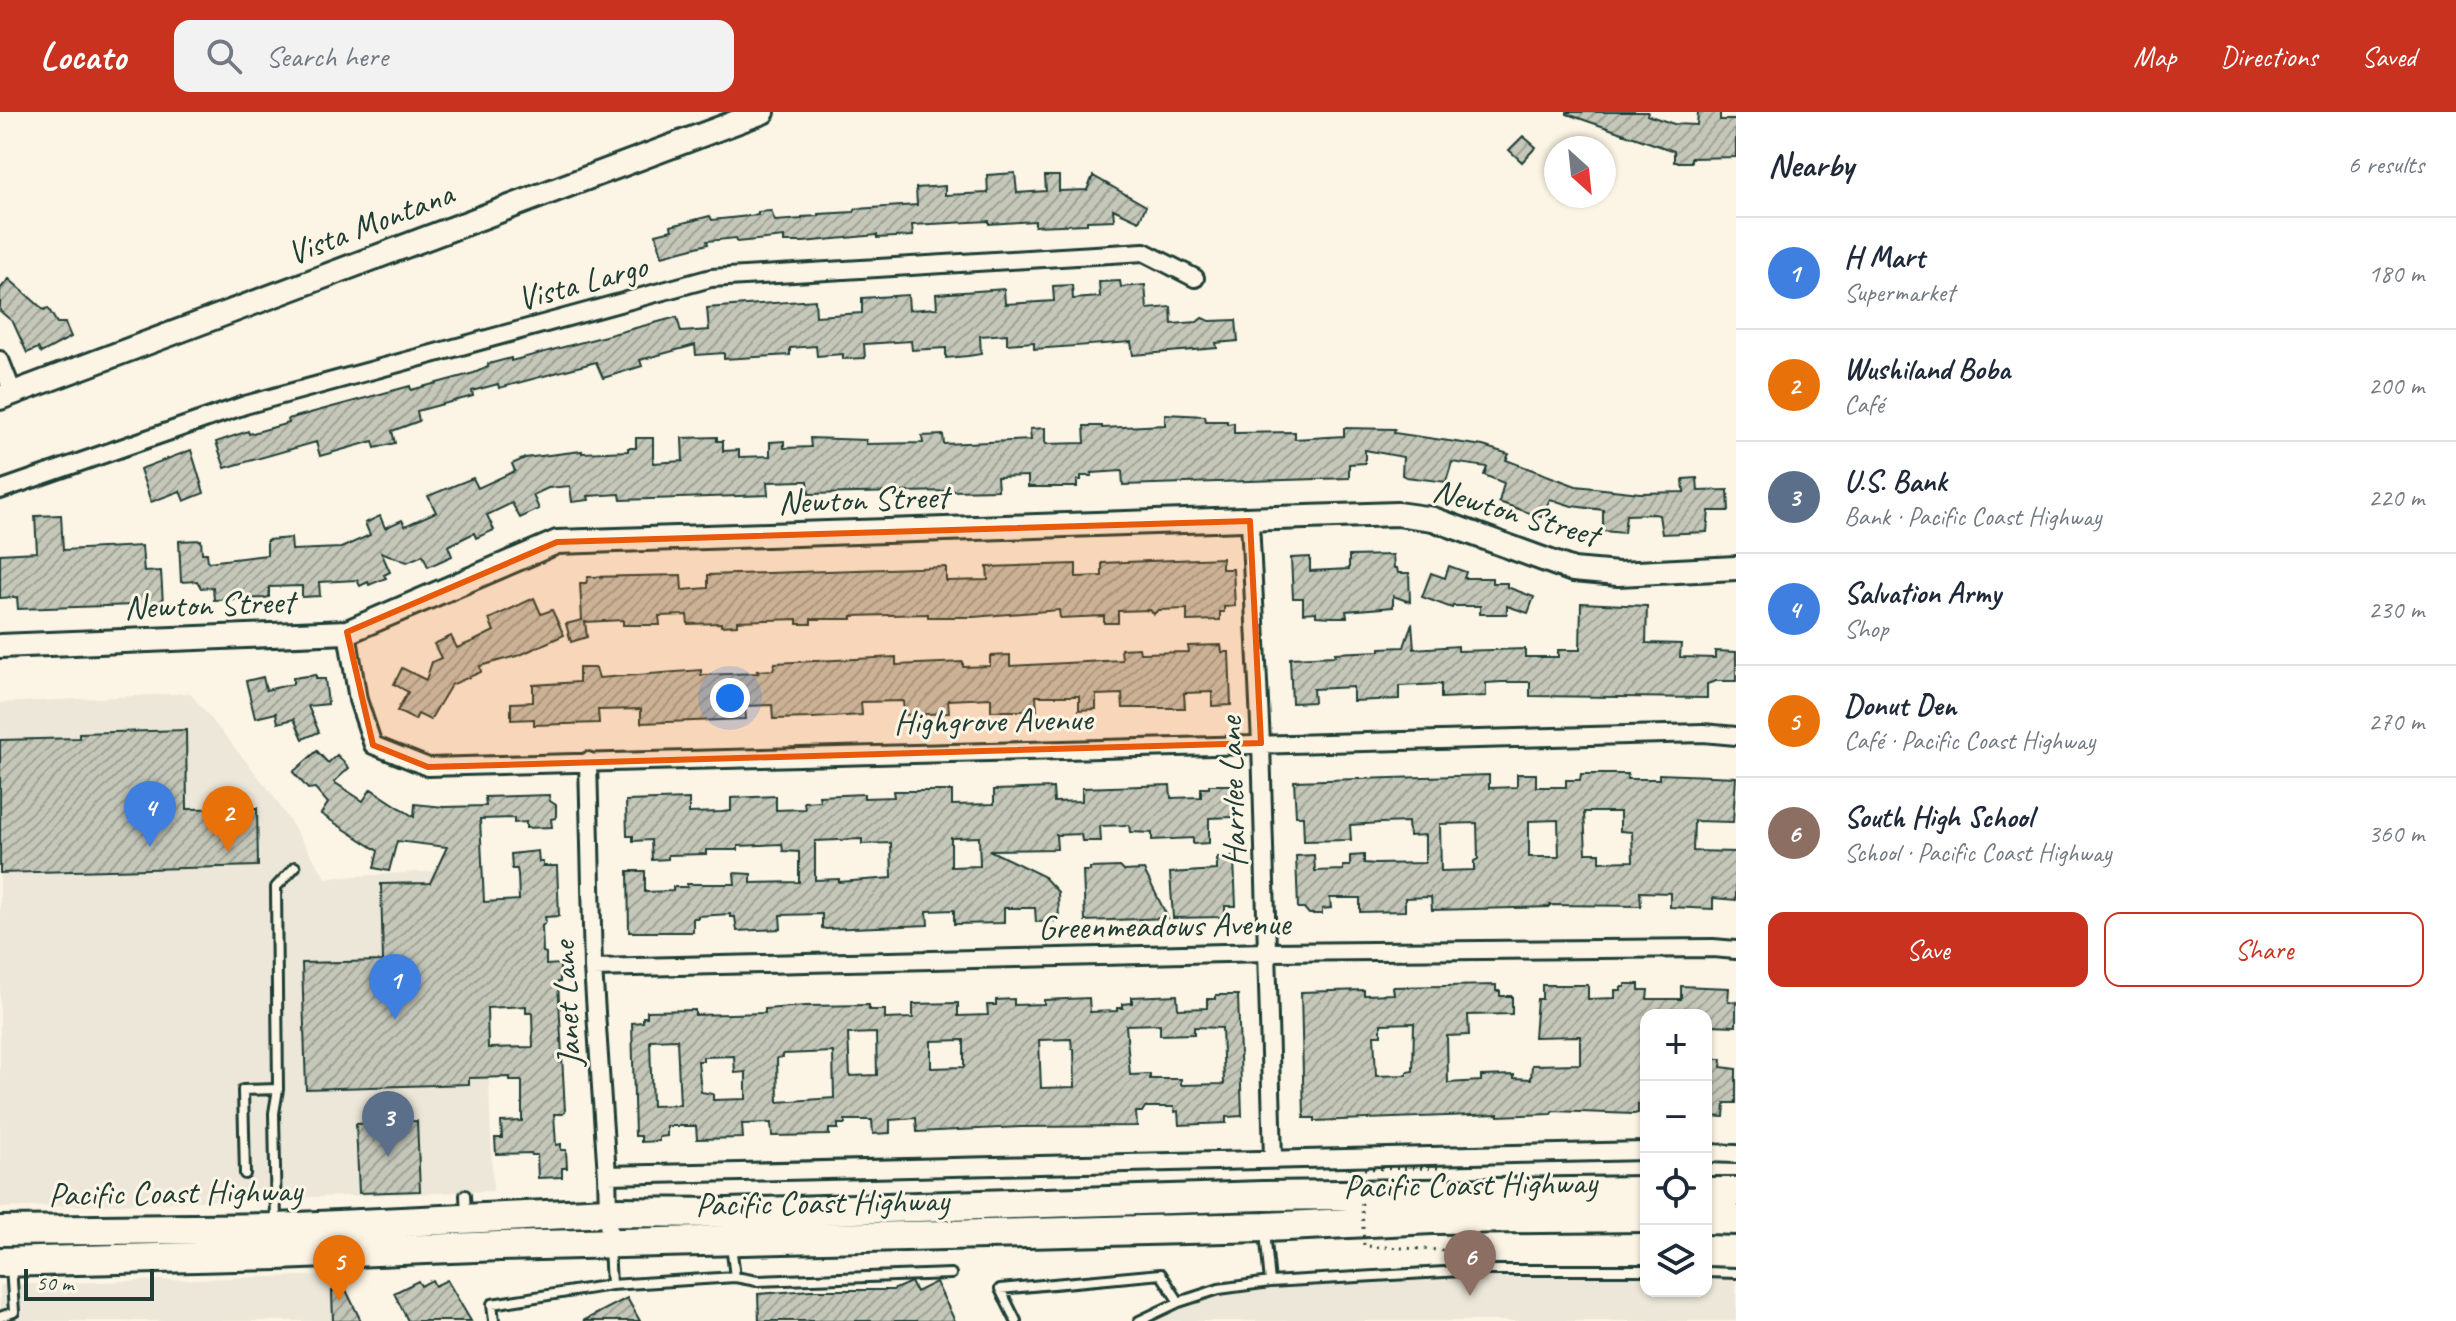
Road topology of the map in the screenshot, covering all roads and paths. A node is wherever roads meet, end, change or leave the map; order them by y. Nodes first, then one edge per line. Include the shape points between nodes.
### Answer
1 (763, 112) edge
2 (1195, 278) dead end
3 (0, 360) edge
4 (7, 395) edge
5 (0, 490) edge
6 (1250, 521) junction
7 (1736, 568) edge
8 (347, 632) junction
9 (0, 646) edge
10 (1736, 736) edge
11 (1261, 743) junction
12 (588, 761) junction
13 (295, 867) dead end
14 (1736, 950) edge
15 (1267, 952) junction
16 (593, 968) junction
17 (278, 1089) junction
18 (1640, 1151) edge
19 (1712, 1153) edge
20 (1736, 1154) edge
21 (1273, 1158) junction
22 (1438, 1168) dead end
23 (245, 1174) dead end
24 (607, 1175) junction
25 (1640, 1191) edge
26 (1712, 1192) edge
27 (1736, 1192) edge
28 (608, 1212) junction
29 (1640, 1217) edge
30 (1712, 1219) edge
31 (1736, 1220) edge
32 (1265, 1227) junction
33 (0, 1231) edge
34 (730, 1240) junction
35 (277, 1242) junction
36 (609, 1244) junction
37 (1479, 1252) dead end
38 (5, 1262) edge
39 (1640, 1270) edge
40 (1712, 1272) edge
41 (1736, 1273) edge
42 (951, 1274) dead end
43 (735, 1277) junction
44 (1270, 1282) junction
45 (611, 1285) junction
46 (1179, 1302) junction
47 (0, 1317) edge
48 (494, 1321) edge
49 (1016, 1321) edge
50 (1139, 1321) edge

1 - 4 street, Vista Montana
2 - 5 street, Vista Largo via 1144,252 711,278 245,405
3 - 4 street
6 - 7 street, Newton Street via 1397,514 1433,519 1573,570 1618,574
6 - 8 street, Newton Street via 557,542
6 - 11 street, Harrlee Lane
8 - 9 street, Newton Street
8 - 12 street, Highgrove Avenue via 358,700 373,745 428,767
10 - 11 street, Highgrove Avenue
11 - 12 street, Highgrove Avenue
11 - 15 street, Harrlee Lane
12 - 16 street, Janet Lane
13 - 17 lane via 276,887
14 - 15 street, Greenmeadows Avenue
15 - 16 street, Greenmeadows Avenue
15 - 21 street, Harrlee Lane
16 - 24 street, Janet Lane
17 - 23 lane via 243,1090
17 - 35 lane
18 - 21 street
19 - 20 street
21 - 24 street
22 - 37 path, bridge via 1360,1169 1364,1246
24 - 28 street, Janet Lane
25 - 28 highway, Pacific Coast Highway
26 - 27 highway
28 - 35 highway, Pacific Coast Highway via 466,1207
28 - 36 street, Janet Lane
29 - 32 highway, Pacific Coast Highway
30 - 31 highway
32 - 34 highway, Pacific Coast Highway
32 - 44 lane
33 - 35 highway, Pacific Coast Highway
34 - 36 highway, Pacific Coast Highway
34 - 43 lane
35 - 36 highway, Pacific Coast Highway
35 - 38 highway, Pacific Coast Highway
36 - 45 lane
38 - 47 lane via 14,1312
39 - 44 lane via 1479,1270
40 - 41 lane
42 - 43 lane via 757,1281
43 - 45 lane
44 - 46 lane via 1219,1289
45 - 48 lane via 492,1304
46 - 49 lane via 1161,1274 1000,1289
46 - 50 lane

